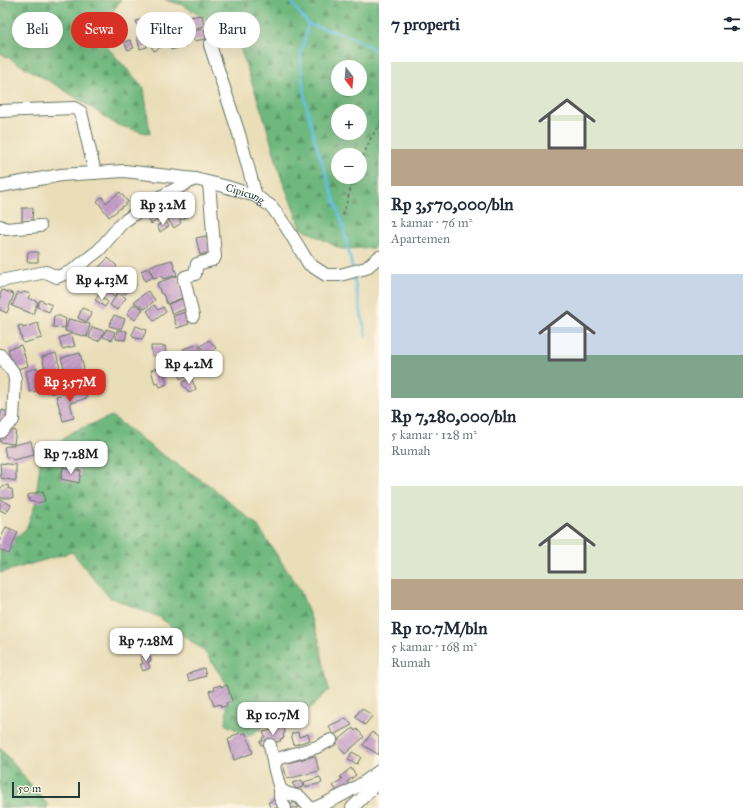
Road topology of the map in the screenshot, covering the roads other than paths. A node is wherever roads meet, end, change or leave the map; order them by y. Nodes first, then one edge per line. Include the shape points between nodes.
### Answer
1 (211, 48) edge
2 (0, 111) edge
3 (95, 173) junction
4 (195, 180) junction
5 (209, 183) junction
6 (0, 186) edge
7 (256, 196) junction
8 (0, 226) edge
9 (40, 226) dead end
10 (379, 257) edge
11 (0, 281) edge
12 (193, 316) dead end
13 (0, 356) edge
14 (0, 432) edge
15 (331, 740) dead end
16 (270, 745) dead end
17 (274, 767) junction
18 (379, 770) edge
19 (379, 781) edge
20 (280, 789) junction
21 (285, 808) edge
22 (310, 808) edge
23 (315, 808) edge
24 (352, 808) edge

1 - 7 street
2 - 3 street via 74,108 81,112
3 - 4 street, Cipicung via 124,170
3 - 6 street, Cipicung via 61,175
4 - 5 street, Cipicung
4 - 11 street via 154,200 122,223 99,250 72,270 57,277 46,272
5 - 7 street, Cipicung
5 - 12 street via 214,257 212,260 197,264 195,274 184,279
7 - 10 street, Cipicung via 272,207 309,264 326,275 340,275 366,268
8 - 9 street via 6,229
13 - 14 street via 13,372 15,379 13,420
15 - 17 street via 277,759
16 - 17 street
17 - 20 street
18 - 23 street via 345,794
19 - 24 street
20 - 21 street via 280,797
20 - 22 street via 300,797

